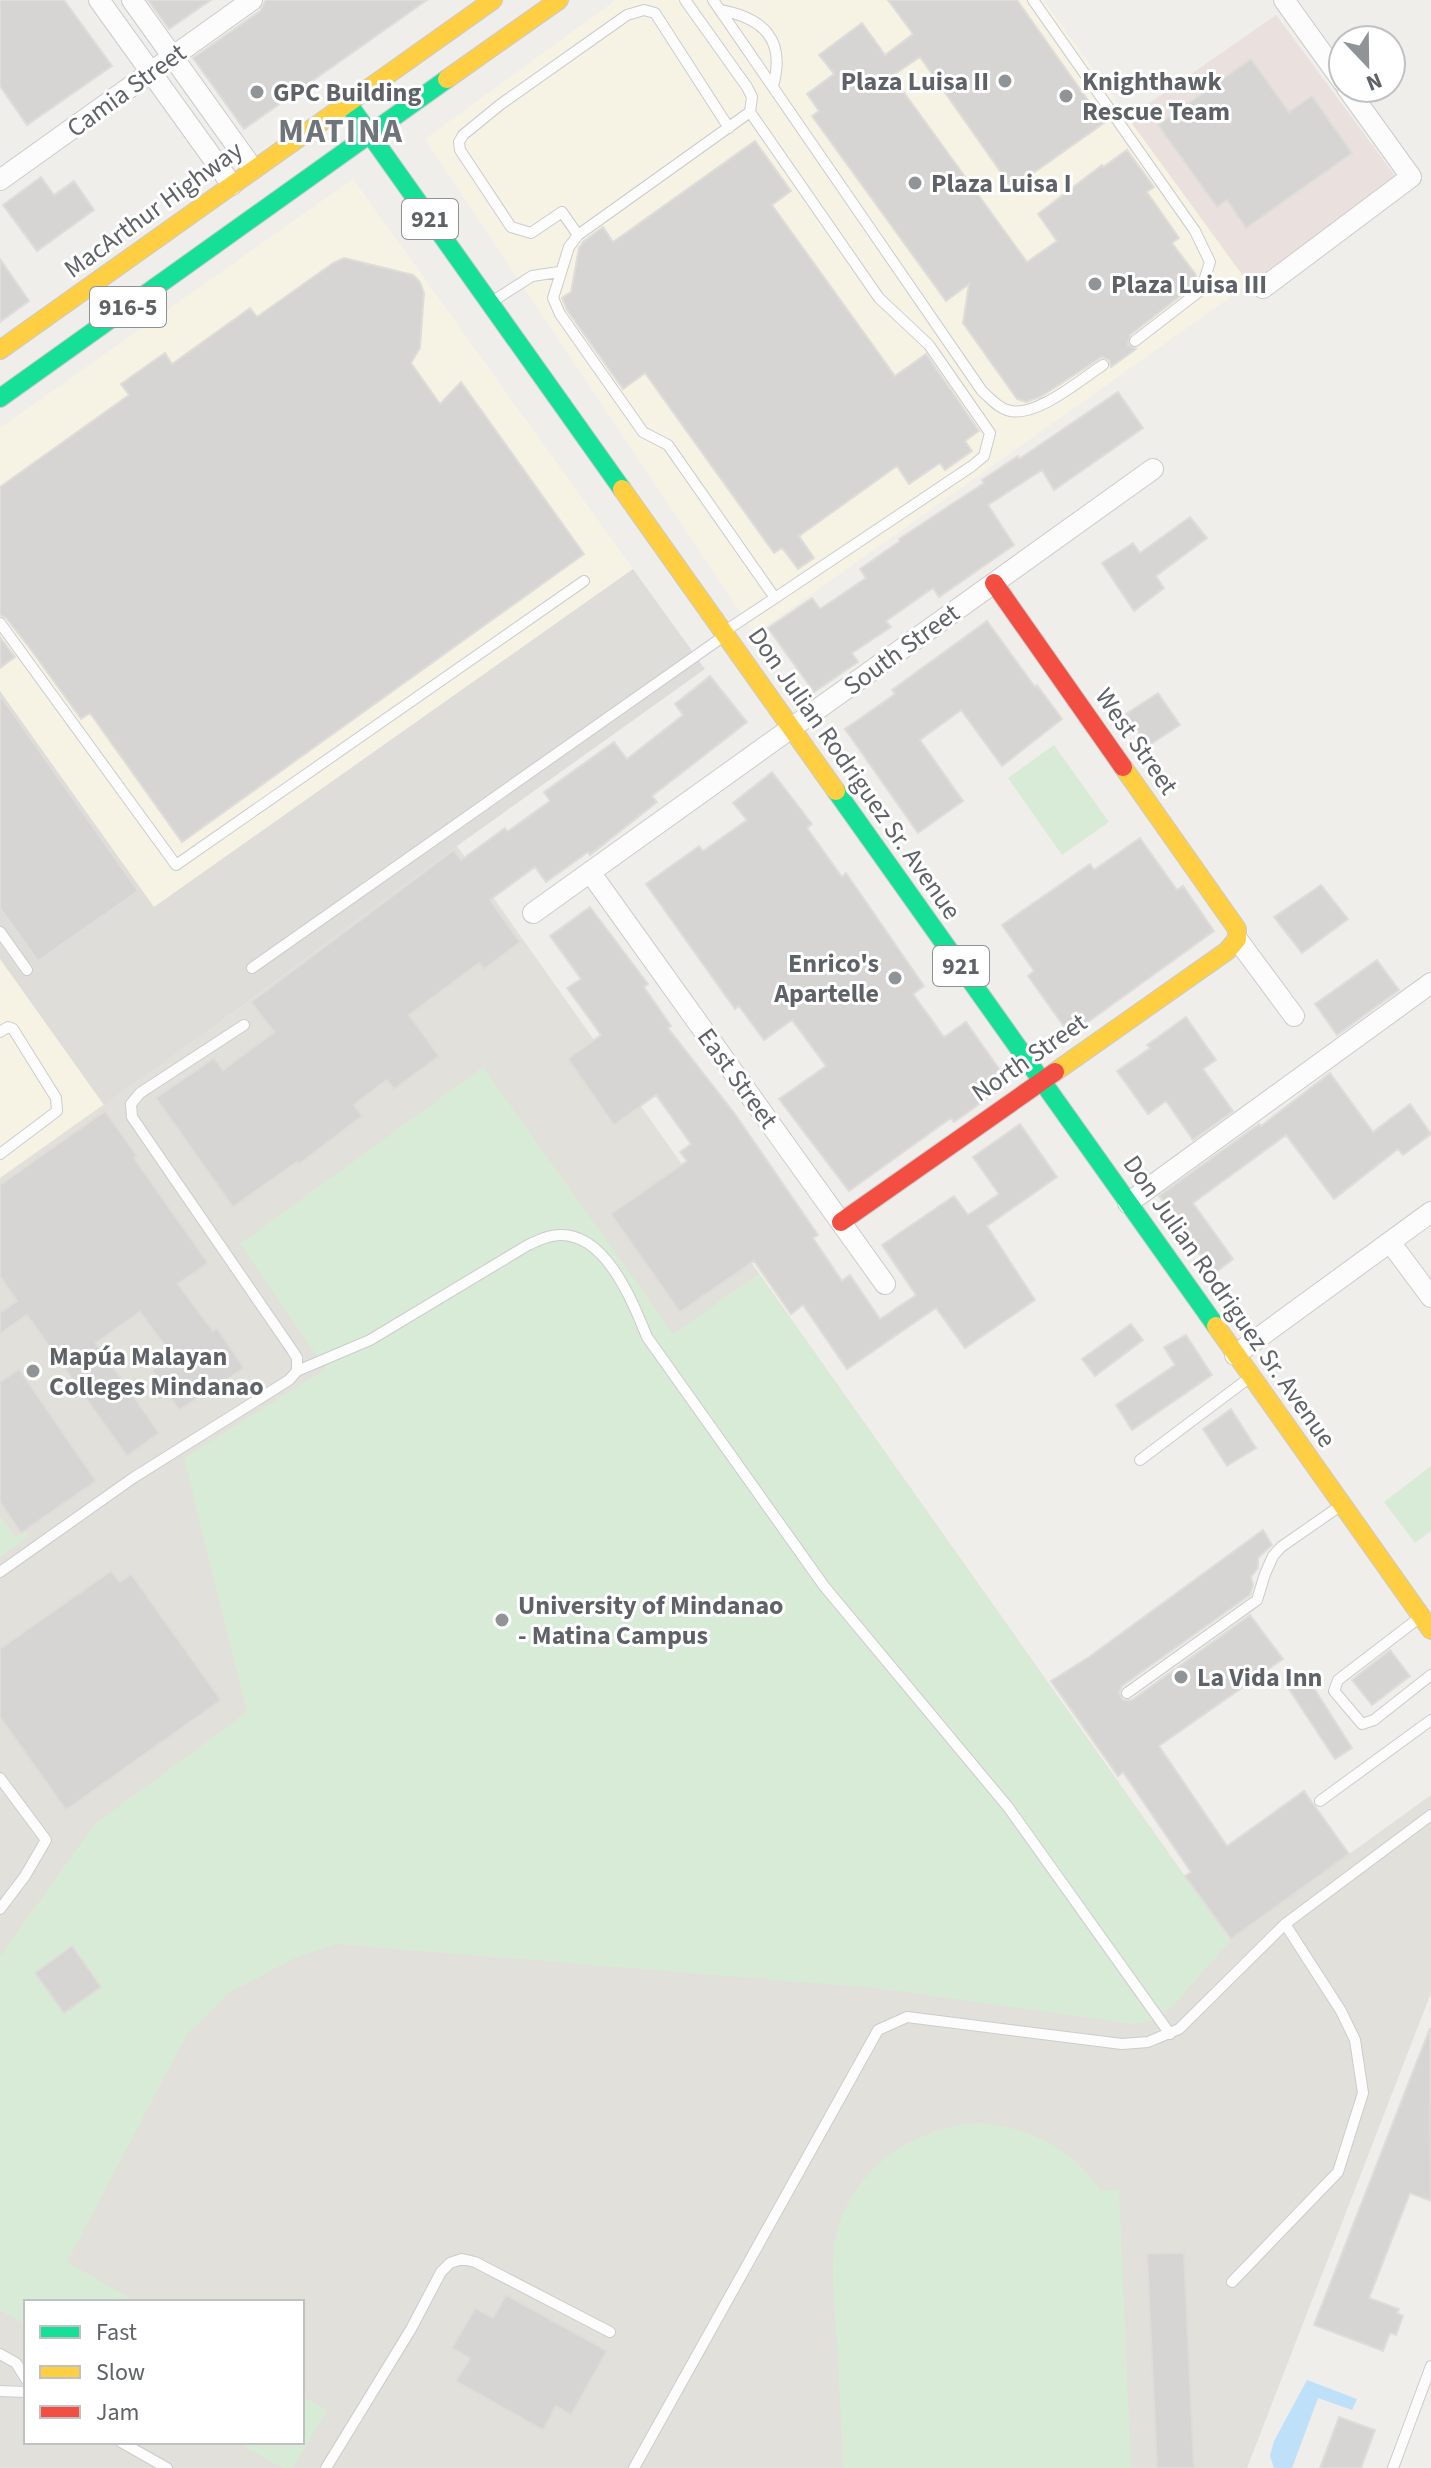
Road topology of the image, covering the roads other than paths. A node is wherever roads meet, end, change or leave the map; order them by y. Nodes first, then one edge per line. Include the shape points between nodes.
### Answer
1 (99, 0) edge
2 (132, 0) edge
3 (252, 0) edge
4 (493, 0) edge
5 (559, 0) edge
6 (685, 0) edge
7 (713, 0) edge
8 (1033, 0) edge
9 (1284, 0) edge
10 (720, 10) junction
11 (173, 57) junction
12 (1327, 60) edge
13 (151, 72) junction
14 (773, 86) junction
15 (347, 102) junction
16 (1359, 104) edge
17 (750, 112) junction
18 (729, 128) junction
19 (370, 135) junction
20 (358, 157) dead end
21 (253, 169) junction
22 (0, 180) edge
23 (232, 185) junction
24 (398, 195) dead end
25 (256, 216) junction
26 (427, 216) junction
27 (578, 235) junction
28 (559, 272) junction
29 (1263, 288) dead end
30 (488, 304) junction
31 (1135, 341) dead end
32 (0, 350) edge
33 (1103, 365) dead end
34 (0, 398) edge
35 (1153, 469) dead end
36 (584, 581) dead end
37 (994, 583) junction
38 (775, 598) junction
39 (0, 623) edge
40 (724, 634) junction
41 (792, 728) junction
42 (590, 872) junction
43 (533, 913) dead end
44 (0, 932) edge
45 (1237, 934) junction
46 (252, 968) dead end
47 (27, 970) dead end
48 (1431, 983) edge
49 (1294, 1016) dead end
50 (244, 1025) dead end
51 (0, 1032) edge
52 (1041, 1080) junction
53 (0, 1154) edge
54 (1128, 1203) junction
55 (1431, 1212) edge
56 (841, 1222) junction
57 (1390, 1242) junction
58 (885, 1284) dead end
59 (1431, 1297) edge
60 (1235, 1355) junction
61 (297, 1371) junction
62 (1251, 1377) junction
63 (1140, 1460) dead end
64 (1342, 1505) junction
65 (0, 1572) edge
66 (1426, 1623) edge
67 (1431, 1675) edge
68 (1127, 1693) dead end
69 (1431, 1720) edge
70 (0, 1778) edge
71 (1320, 1801) dead end
72 (1431, 1815) edge
73 (0, 1909) edge
74 (1285, 1924) junction
75 (1170, 2034) junction
76 (1232, 2282) dead end
77 (610, 2332) dead end
78 (0, 2354) edge
79 (1431, 2366) edge
80 (24, 2376) edge
81 (0, 2391) edge
82 (24, 2392) edge
83 (125, 2444) edge
84 (167, 2468) edge
85 (326, 2468) edge
86 (634, 2468) edge
87 (1393, 2468) edge

1 - 13 street
2 - 11 street
3 - 11 street, Camia Street
4 - 15 main road, MacArthur Highway / 916-5
5 - 19 main road, 916-5
6 - 17 lane via 747,87
7 - 10 lane
8 - 31 lane via 1195,231 1210,262 1201,290
9 - 12 street
10 - 14 lane
10 - 14 lane via 750,17 768,33 778,61
11 - 13 street, Camia Street
11 - 21 street
13 - 22 street, Camia Street
13 - 23 street
14 - 33 lane via 996,404 1010,412 1043,406
15 - 19 main road, Don Julian Rodriguez Sr. Avenue / 921
15 - 21 main road, MacArthur Highway / 916-5
16 - 29 street via 1411,177
17 - 18 lane
17 - 38 lane via 879,298 929,345 990,433 984,456 972,466
18 - 27 lane
18 - 27 lane via 655,13 644,10 627,15 463,135 460,150 511,227 531,233 562,212
19 - 25 main road, 916-5
19 - 26 main road, Don Julian Rodriguez Sr. Avenue / 921
20 - 25 lane via 286,208
21 - 23 main road, MacArthur Highway / 916-5
23 - 32 main road, MacArthur Highway / 916-5
24 - 26 lane
25 - 34 main road, 916-5
26 - 30 main road, Don Julian Rodriguez Sr. Avenue / 921
27 - 28 lane
28 - 30 lane via 521,281
28 - 38 lane via 553,298 560,314 643,432 668,445
30 - 40 main road, Don Julian Rodriguez Sr. Avenue / 921
35 - 37 street, South Street
36 - 39 lane via 176,865
37 - 41 street, South Street
37 - 45 main road, West Street
38 - 40 lane
40 - 41 main road, Don Julian Rodriguez Sr. Avenue / 921
40 - 46 lane
41 - 42 street, South Street
41 - 52 main road, Don Julian Rodriguez Sr. Avenue / 921
42 - 43 street, South Street
42 - 56 street, East Street
44 - 47 lane
45 - 49 street
45 - 52 main road, North Street via 1227,951
48 - 54 street
50 - 61 lane via 140,1093 131,1104 132,1117 292,1350
51 - 53 lane via 13,1029 56,1098 57,1111
52 - 54 main road, Don Julian Rodriguez Sr. Avenue / 921
52 - 56 main road, North Street
54 - 60 main road, Don Julian Rodriguez Sr. Avenue / 921
55 - 57 street
56 - 58 street, East Street
57 - 59 street
57 - 60 street
60 - 62 main road, Don Julian Rodriguez Sr. Avenue / 921
61 - 65 lane
61 - 75 lane via 370,1340 552,1235 575,1237 604,1256 629,1292 647,1337 824,1586 1008,1807
62 - 63 lane
62 - 64 main road, Don Julian Rodriguez Sr. Avenue / 921
64 - 66 main road, Don Julian Rodriguez Sr. Avenue / 921
64 - 68 lane via 1281,1547 1257,1600
66 - 67 lane via 1338,1680 1334,1691 1362,1724
69 - 71 lane
70 - 73 lane via 46,1840
72 - 74 lane
74 - 75 lane
74 - 76 lane via 1355,2040 1363,2093 1338,2172
75 - 86 lane via 1148,2042 1094,2042 907,2017 878,2030
77 - 85 lane via 475,2262 450,2263
78 - 80 lane via 16,2363
79 - 87 lane
81 - 82 lane
83 - 84 lane

